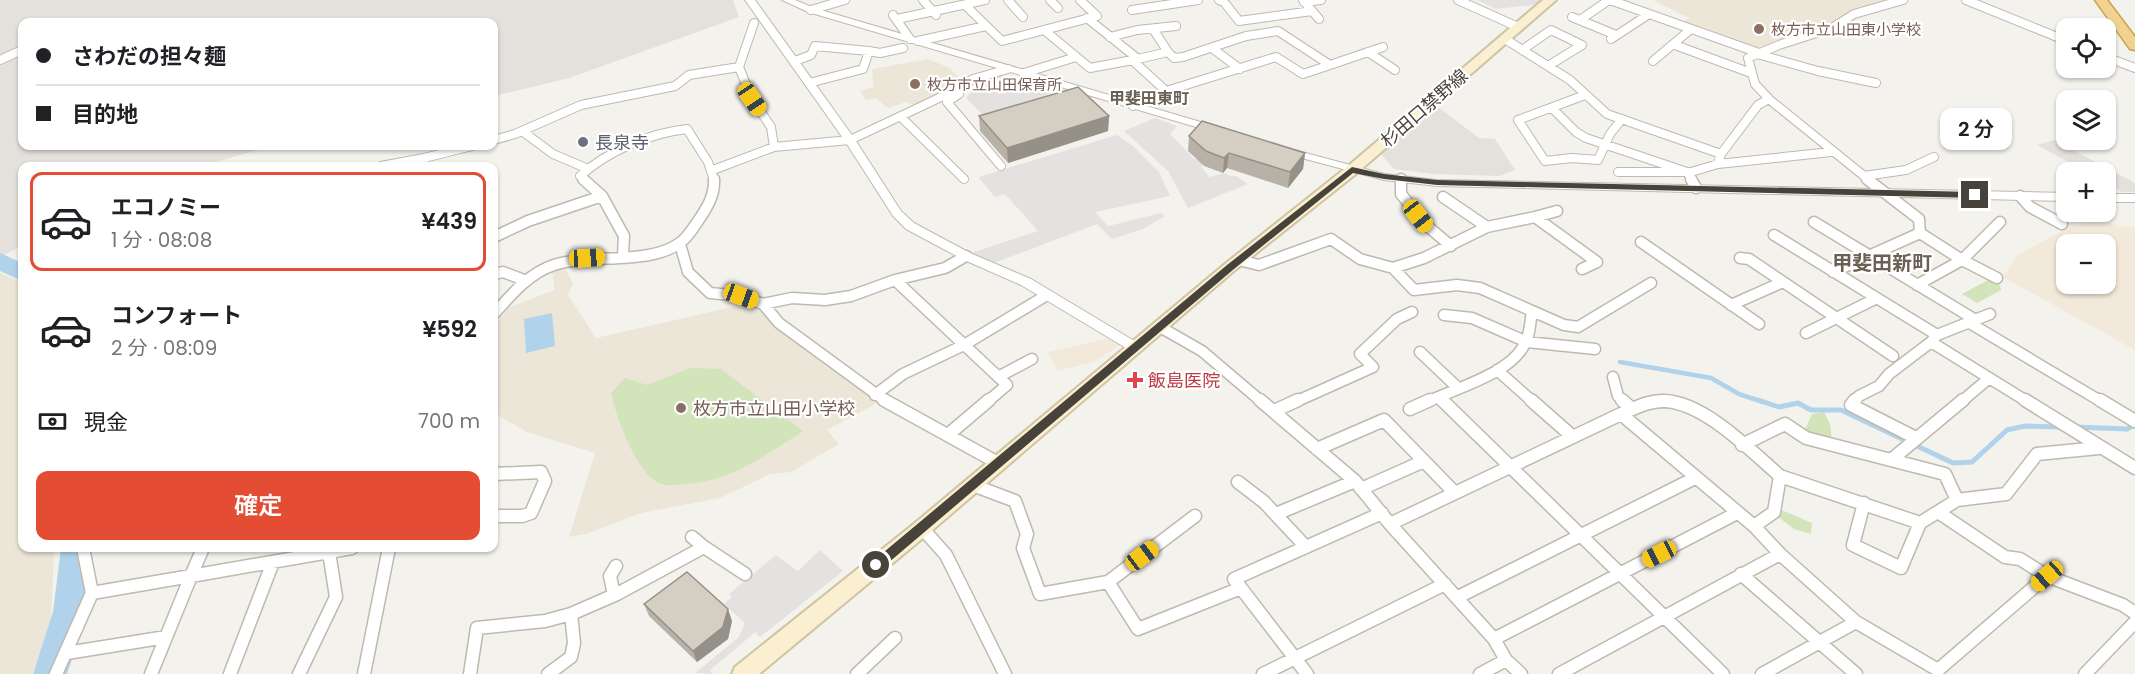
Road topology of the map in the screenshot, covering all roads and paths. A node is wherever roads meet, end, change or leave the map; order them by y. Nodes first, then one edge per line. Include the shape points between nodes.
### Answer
1 (750, 0) edge
2 (788, 0) edge
3 (845, 0) edge
4 (923, 0) edge
5 (985, 0) edge
6 (1008, 0) edge
7 (1050, 0) edge
8 (1080, 0) edge
9 (1198, 0) edge
10 (1219, 0) edge
11 (1321, 0) edge
12 (1458, 0) edge
13 (1550, 0) edge
14 (1610, 0) edge
15 (1903, 0) edge
16 (1966, 0) edge
17 (2101, 0) edge
18 (2110, 0) edge
19 (1304, 1) edge
20 (1168, 3) edge
21 (965, 5) junction
22 (1058, 8) dead end
23 (812, 10) junction
24 (1132, 10) dead end
25 (1312, 11) junction
26 (935, 13) junction
27 (1649, 14) junction
28 (1023, 17) dead end
29 (1087, 18) junction
30 (1319, 19) dead end
31 (760, 22) junction
32 (986, 26) junction
33 (1176, 26) dead end
34 (1518, 27) junction
35 (1153, 29) junction
36 (1691, 29) junction
37 (1044, 30) junction
38 (2135, 34) edge
39 (1110, 37) junction
40 (2056, 37) edge
41 (1504, 39) junction
42 (910, 43) junction
43 (1675, 45) junction
44 (2135, 46) edge
45 (1383, 47) dead end
46 (1212, 48) junction
47 (1522, 50) junction
48 (870, 51) junction
49 (18, 52) edge
50 (1168, 52) junction
51 (1368, 52) junction
52 (1758, 54) junction
53 (1076, 57) junction
54 (0, 60) edge
55 (1135, 60) junction
56 (795, 61) junction
57 (1653, 61) dead end
58 (2116, 61) edge
59 (1330, 65) junction
60 (1548, 66) junction
61 (739, 67) junction
62 (2135, 68) edge
63 (1008, 69) junction
64 (1240, 69) junction
65 (1395, 70) dead end
66 (1024, 73) junction
67 (1751, 73) junction
68 (1303, 74) junction
69 (973, 79) junction
70 (1314, 82) dead end
71 (809, 83) junction
72 (1876, 83) dead end
73 (1166, 91) junction
74 (1586, 95) junction
75 (1768, 99) junction
76 (1133, 106) junction
77 (1552, 108) junction
78 (901, 117) junction
79 (1622, 119) junction
80 (522, 131) junction
81 (1231, 134) edge
82 (498, 139) edge
83 (850, 140) junction
84 (1606, 143) junction
85 (774, 147) junction
86 (1275, 147) edge
87 (460, 150) edge
88 (1831, 152) junction
89 (1934, 157) dead end
90 (1720, 159) junction
91 (424, 162) edge
92 (1001, 166) dead end
93 (586, 168) junction
94 (713, 170) junction
95 (1352, 170) junction
96 (1618, 172) dead end
97 (1688, 172) junction
98 (1864, 176) junction
99 (964, 178) dead end
100 (1401, 179) junction
101 (1696, 188) junction
102 (1885, 192) junction
103 (602, 196) junction
104 (1443, 196) dead end
105 (2020, 196) junction
106 (2056, 197) edge
107 (2116, 198) edge
108 (2135, 198) edge
109 (1557, 211) dead end
110 (1535, 217) junction
111 (1814, 222) dead end
112 (2000, 222) dead end
113 (2062, 224) dead end
114 (1487, 227) junction
115 (1920, 233) junction
116 (498, 235) edge
117 (1774, 236) dead end
118 (1641, 242) dead end
119 (680, 244) junction
120 (1451, 246) junction
121 (623, 255) junction
122 (1869, 255) junction
123 (966, 256) junction
124 (1740, 258) dead end
125 (1239, 260) junction
126 (1962, 260) junction
127 (1393, 268) junction
128 (1582, 269) dead end
129 (1833, 272) junction
130 (498, 273) edge
131 (1996, 278) dead end
132 (524, 280) junction
133 (895, 280) junction
134 (1783, 282) junction
135 (1651, 283) dead end
136 (1917, 285) junction
137 (1047, 295) junction
138 (1877, 298) junction
139 (763, 304) junction
140 (1731, 305) junction
141 (498, 309) edge
142 (1532, 311) junction
143 (1412, 312) dead end
144 (1990, 314) dead end
145 (1444, 315) dead end
146 (1837, 318) junction
147 (1971, 321) junction
148 (1759, 324) dead end
149 (1160, 327) junction
150 (1806, 333) dead end
151 (1934, 339) junction
152 (1527, 342) junction
153 (964, 345) junction
154 (1136, 348) junction
155 (1595, 349) dead end
156 (1420, 352) dead end
157 (1893, 356) dead end
158 (1032, 359) dead end
159 (1497, 370) junction
160 (998, 377) junction
161 (1612, 377) dead end
162 (1988, 378) junction
163 (1458, 388) junction
164 (875, 395) junction
165 (1439, 397) junction
166 (1410, 409) dead end
167 (1274, 411) junction
168 (1626, 412) junction
169 (2132, 420) edge
170 (949, 434) junction
171 (1573, 437) junction
172 (1912, 442) junction
173 (1742, 445) junction
174 (2100, 448) junction
175 (1317, 449) junction
176 (1890, 460) junction
177 (1424, 462) junction
178 (999, 463) junction
179 (1510, 467) junction
180 (2135, 468) edge
181 (498, 474) edge
182 (1780, 476) junction
183 (1695, 478) junction
184 (1238, 482) dead end
185 (976, 483) junction
186 (1358, 485) junction
187 (1455, 493) junction
188 (1958, 500) junction
189 (1864, 503) junction
190 (1938, 512) junction
191 (1737, 513) junction
192 (1276, 514) junction
193 (498, 516) edge
194 (1195, 516) dead end
195 (1386, 519) junction
196 (1920, 523) junction
197 (1754, 526) junction
198 (922, 528) junction
199 (1580, 535) junction
200 (692, 537) dead end
201 (704, 547) junction
202 (1306, 547) junction
203 (84, 552) edge
204 (200, 552) edge
205 (320, 552) edge
206 (329, 552) edge
207 (388, 552) edge
208 (1780, 554) junction
209 (273, 562) junction
210 (616, 566) dead end
211 (745, 574) dead end
212 (1620, 574) junction
213 (1741, 574) junction
214 (191, 576) junction
215 (2047, 576) junction
216 (1107, 582) junction
217 (1445, 584) junction
218 (1241, 588) junction
219 (92, 593) junction
220 (614, 595) junction
221 (1458, 597) junction
222 (2135, 613) edge
223 (571, 614) junction
224 (1663, 616) junction
225 (1856, 622) junction
226 (2135, 622) edge
227 (166, 637) junction
228 (895, 638) dead end
229 (1494, 639) junction
230 (1818, 642) junction
231 (67, 653) junction
232 (1296, 659) junction
233 (1506, 660) junction
234 (56, 674) edge
235 (151, 674) edge
236 (230, 674) edge
237 (299, 674) edge
238 (363, 674) edge
239 (470, 674) edge
240 (548, 674) edge
241 (743, 674) edge
242 (857, 674) edge
243 (1005, 674) edge
244 (1263, 674) edge
245 (1307, 674) edge
246 (1480, 674) edge
247 (1521, 674) edge
248 (1559, 674) edge
249 (1723, 674) edge
250 (1762, 674) edge
251 (1856, 674) edge
252 (2085, 674) edge

1 - 31 street
2 - 23 street
3 - 23 street
4 - 26 street
5 - 21 street
6 - 28 street
7 - 22 street
8 - 29 street via 1097,16
9 - 20 street
10 - 25 street via 1239,21
11 - 19 street
12 - 34 street
13 - 34 main road, 杉田口禁野線
14 - 27 street
14 - 27 street via 1576,19 1613,37
15 - 52 street via 1854,14 1812,37
16 - 40 street
17 - 44 highway
18 - 38 highway
19 - 25 street
20 - 24 street
21 - 26 street
21 - 32 street
23 - 42 street
25 - 30 street
26 - 42 street via 895,17
27 - 36 street
29 - 37 street
29 - 39 street
31 - 56 street
31 - 61 street
32 - 37 street via 1002,41
32 - 42 street
33 - 35 street
34 - 41 main road, 杉田口禁野線
35 - 39 street
35 - 50 street
36 - 43 street
36 - 52 street
37 - 53 street
39 - 55 street
41 - 47 street
41 - 95 main road, 杉田口禁野線
42 - 48 street via 880,53
42 - 63 street
43 - 57 street
43 - 67 street
45 - 51 street
46 - 50 street via 1174,58
46 - 59 street via 1246,36 1278,31
46 - 64 street
47 - 60 street
47 - 60 street via 1551,30 1582,45
48 - 56 street via 815,46 811,55
48 - 71 street via 863,69
49 - 54 street
50 - 55 street
51 - 59 street
51 - 65 street
52 - 67 street via 1748,58
52 - 72 street
53 - 55 street via 1090,68
53 - 66 street
55 - 73 street
56 - 71 street
58 - 62 street
59 - 68 street
60 - 74 street
61 - 80 street via 689,75 675,86 581,105
61 - 85 street via 752,99 771,127
63 - 66 street
63 - 69 street
64 - 68 street via 1276,57
64 - 73 street
66 - 76 street
67 - 75 street
68 - 70 street
69 - 78 street
69 - 92 street via 965,90 946,102
71 - 83 street
73 - 76 street
74 - 77 street
74 - 79 street via 1607,114
75 - 88 street
75 - 90 street via 1758,105
76 - 81 street
77 - 84 street via 1576,132
77 - 84 street via 1518,120 1545,161 1598,159
78 - 83 street
78 - 99 street
79 - 84 street
79 - 90 street
80 - 82 street
80 - 93 street via 553,154
83 - 85 street
83 - 123 street via 897,213 926,236
84 - 97 street
85 - 94 street
86 - 95 street
87 - 91 street
88 - 90 street via 1791,158
88 - 98 street
89 - 98 street via 1906,170
90 - 97 street
93 - 94 street via 638,142 687,129
93 - 103 street via 580,176
94 - 119 street via 716,182 712,203
95 - 100 street
95 - 125 main road, 杉田口禁野線
96 - 97 street
97 - 101 street
98 - 102 street
100 - 101 street
100 - 120 street via 1401,194 1426,225
101 - 102 street
102 - 105 street
102 - 115 street via 1919,219
103 - 116 street
103 - 121 street via 624,236
104 - 114 street
105 - 106 street
105 - 113 street via 2030,207
107 - 108 street
109 - 110 street
110 - 114 street
110 - 128 street via 1602,259
111 - 122 street
112 - 126 street
114 - 120 street
115 - 122 street
115 - 126 street
117 - 129 street
118 - 140 street
119 - 121 street via 666,251
119 - 139 street via 688,272 710,293 741,296
120 - 127 street
121 - 132 street via 552,266
122 - 129 street
122 - 136 street
123 - 133 street via 945,268
123 - 137 street
124 - 134 street via 1749,259
125 - 127 street via 1259,265 1331,239 1360,259
125 - 149 main road, 杉田口禁野線
126 - 131 street
126 - 136 street
127 - 142 street via 1414,290 1457,285 1480,288
129 - 138 street
130 - 132 street
132 - 141 street
133 - 139 street via 851,296 825,300 792,298
133 - 153 street
134 - 140 street
134 - 146 street
135 - 142 street via 1582,326 1564,325
136 - 147 street
137 - 153 street
137 - 154 street
138 - 146 street
138 - 151 street
139 - 164 street via 779,323
140 - 148 street
142 - 152 street
143 - 167 street via 1397,318 1360,354 1373,367
144 - 147 street
145 - 152 street via 1472,318
146 - 150 street
146 - 157 street
147 - 151 street
147 - 169 street
149 - 154 main road, 杉田口禁野線
149 - 167 street via 1202,351
151 - 162 street
151 - 172 street via 1851,405
152 - 155 street
152 - 159 street via 1513,360
153 - 160 street
153 - 164 street via 908,371
154 - 178 main road, 杉田口禁野線
156 - 163 street
158 - 160 street
159 - 163 street
159 - 171 street
160 - 170 street via 1006,385
161 - 168 street
162 - 172 street
162 - 174 street
163 - 165 street
164 - 170 street
165 - 166 street
165 - 179 street
167 - 175 street
168 - 171 street
168 - 173 street via 1666,401 1691,407
168 - 183 street
170 - 178 street
171 - 179 street
172 - 176 street
173 - 176 street via 1785,424 1806,438
173 - 182 street
174 - 180 street
174 - 188 street via 2037,454 2006,494
175 - 177 street via 1384,420
175 - 186 street
176 - 188 street via 1945,474
177 - 186 street
177 - 187 street
178 - 185 main road, 杉田口禁野線
179 - 187 street
179 - 199 street
181 - 193 street via 541,472 545,481 531,513
182 - 189 street
182 - 197 street via 1774,512
183 - 191 street
183 - 199 street
184 - 192 street
185 - 198 main road, 杉田口禁野線
185 - 216 street via 1015,501 1028,534 1023,548 1040,594
186 - 192 street
186 - 195 street
187 - 195 street
188 - 190 street
189 - 196 street
189 - 196 street via 1853,545 1901,568
190 - 196 street
190 - 215 street via 2005,557 2020,559
191 - 197 street
191 - 212 street
192 - 202 street
194 - 216 street
195 - 202 street
195 - 217 street
197 - 208 street
198 - 241 main road, 杉田口禁野線
198 - 243 street via 946,555
199 - 212 street
199 - 221 street
200 - 201 street
201 - 211 street
201 - 220 street
202 - 218 street via 1234,579
203 - 219 street
204 - 214 street
205 - 209 street
206 - 237 street via 336,597
207 - 238 street
208 - 213 street
208 - 225 street
209 - 214 street
209 - 236 street
210 - 220 street via 610,576
212 - 224 street
212 - 229 street
213 - 224 street
213 - 230 street
214 - 219 street
214 - 227 street
215 - 222 street
215 - 225 street via 1938,670
216 - 218 street via 1138,629
217 - 221 street
217 - 232 street
218 - 232 street
219 - 231 street
220 - 223 street
221 - 229 street
223 - 239 street via 545,621 477,628
223 - 240 street via 574,651 568,664
224 - 248 street
224 - 249 street
225 - 230 street
226 - 252 street
227 - 231 street
227 - 235 street
228 - 242 street
229 - 233 street
230 - 250 street
230 - 251 street
231 - 234 street
232 - 244 street
232 - 245 street
233 - 246 street
233 - 247 street

